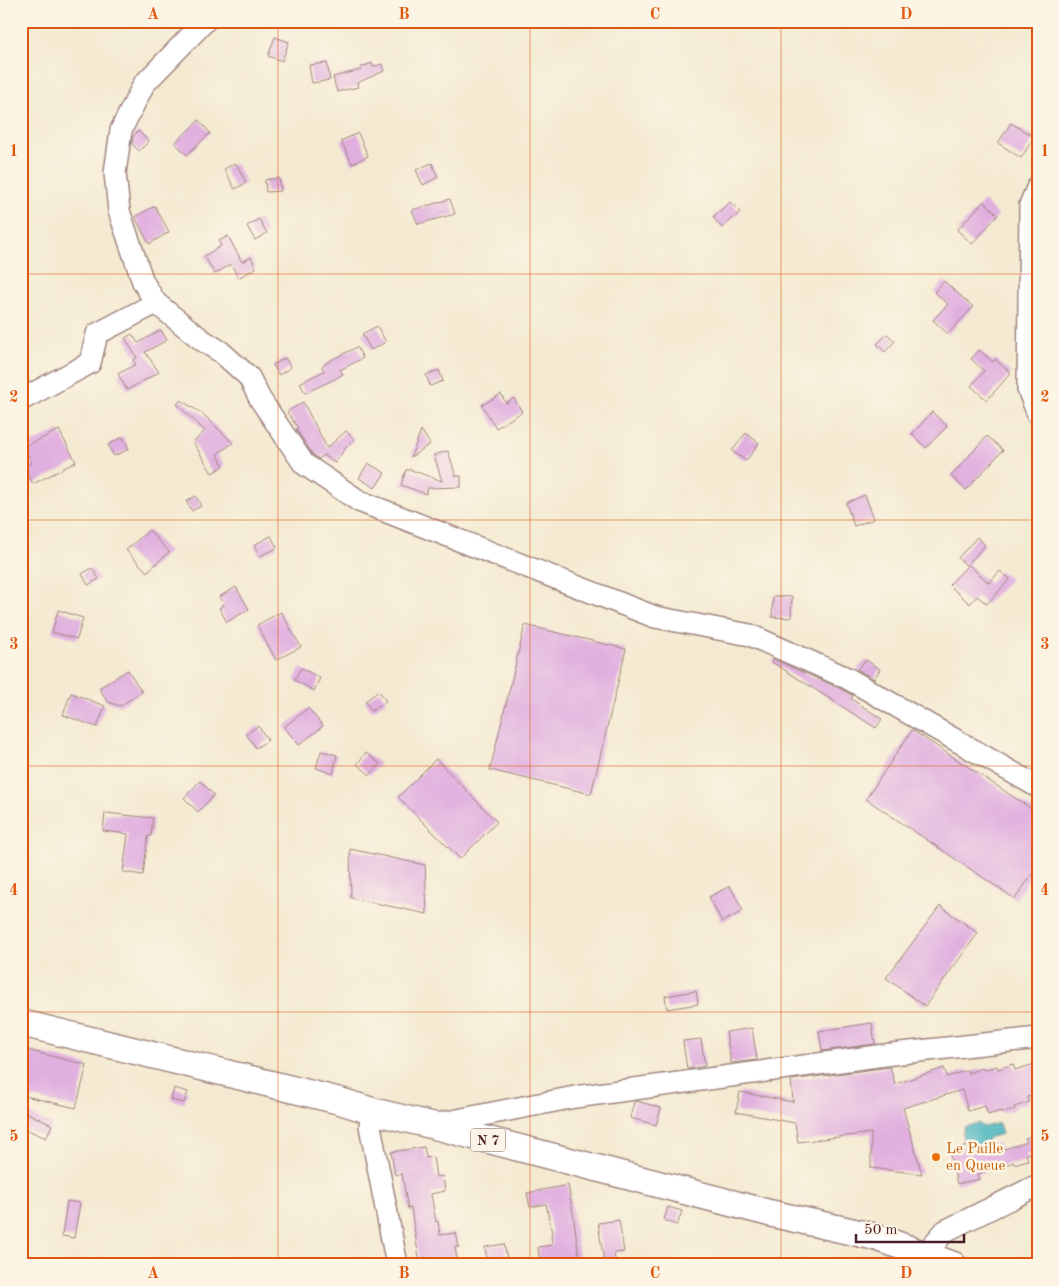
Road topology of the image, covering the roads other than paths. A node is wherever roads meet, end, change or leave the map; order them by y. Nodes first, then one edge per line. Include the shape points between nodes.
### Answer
1 (205, 21) edge
2 (1038, 186) edge
3 (156, 303) junction
4 (21, 400) edge
5 (1038, 414) edge
6 (1038, 787) edge
7 (21, 1023) edge
8 (1038, 1038) edge
9 (372, 1111) junction
10 (431, 1125) junction
11 (1038, 1185) edge
12 (925, 1254) junction
13 (397, 1265) edge
14 (953, 1265) edge

1 - 3 street via 144,84 121,130 115,173 119,211 143,282
2 - 5 street via 1030,205 1028,389
3 - 4 street via 97,334 90,363
3 - 6 street via 249,377 304,464 359,501 655,617 750,635 847,678
7 - 9 main road, N 7
8 - 10 street via 892,1054 575,1097
9 - 10 main road, N 7
9 - 13 street via 370,1126
10 - 12 main road, N 7 via 770,1213 876,1237
11 - 12 street via 945,1231
12 - 14 main road, N 7

